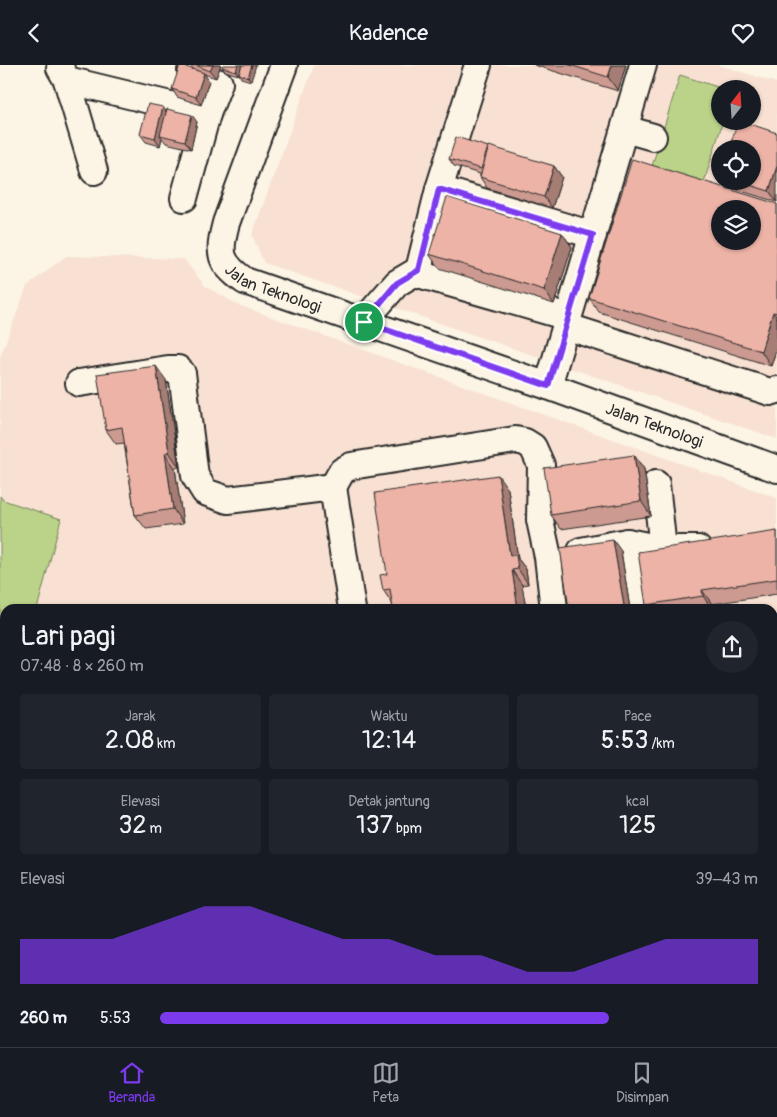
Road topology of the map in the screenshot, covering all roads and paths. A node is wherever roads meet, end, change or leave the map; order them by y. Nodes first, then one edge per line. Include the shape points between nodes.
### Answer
1 (193, 65) edge
2 (284, 65) edge
3 (478, 65) edge
4 (643, 65) edge
5 (63, 73) edge
6 (207, 114) junction
7 (624, 129) junction
8 (653, 137) dead end
9 (94, 171) dead end
10 (439, 189) junction
11 (184, 198) dead end
12 (593, 235) junction
13 (419, 270) junction
14 (364, 322) junction
15 (567, 322) junction
16 (79, 383) dead end
17 (548, 386) junction
18 (777, 390) edge
19 (777, 469) edge
20 (656, 484) dead end
21 (333, 487) junction
22 (627, 542) junction
23 (663, 549) junction
24 (714, 549) edge
25 (548, 557) junction
26 (351, 604) edge
27 (553, 604) edge
28 (641, 604) edge

1 - 6 street via 191,71 219,83
2 - 14 street, Jalan Teknologi via 226,223 220,245 227,268 245,281
3 - 10 street
4 - 7 street
5 - 6 street
5 - 9 street
6 - 11 street
7 - 8 street
7 - 12 street
10 - 12 street
10 - 13 street
12 - 15 street
13 - 14 street via 397,283
13 - 15 street via 422,275
14 - 17 street, Jalan Teknologi
15 - 17 street
15 - 18 street via 770,391
16 - 21 street via 178,369 182,373 195,476 205,492 215,497 228,500
17 - 19 street, Jalan Teknologi
20 - 23 street
21 - 25 street via 342,471 351,466 515,440 525,442 533,447 541,465 540,520
21 - 26 street
22 - 23 street
22 - 25 street
22 - 28 street
23 - 24 street
25 - 27 street

